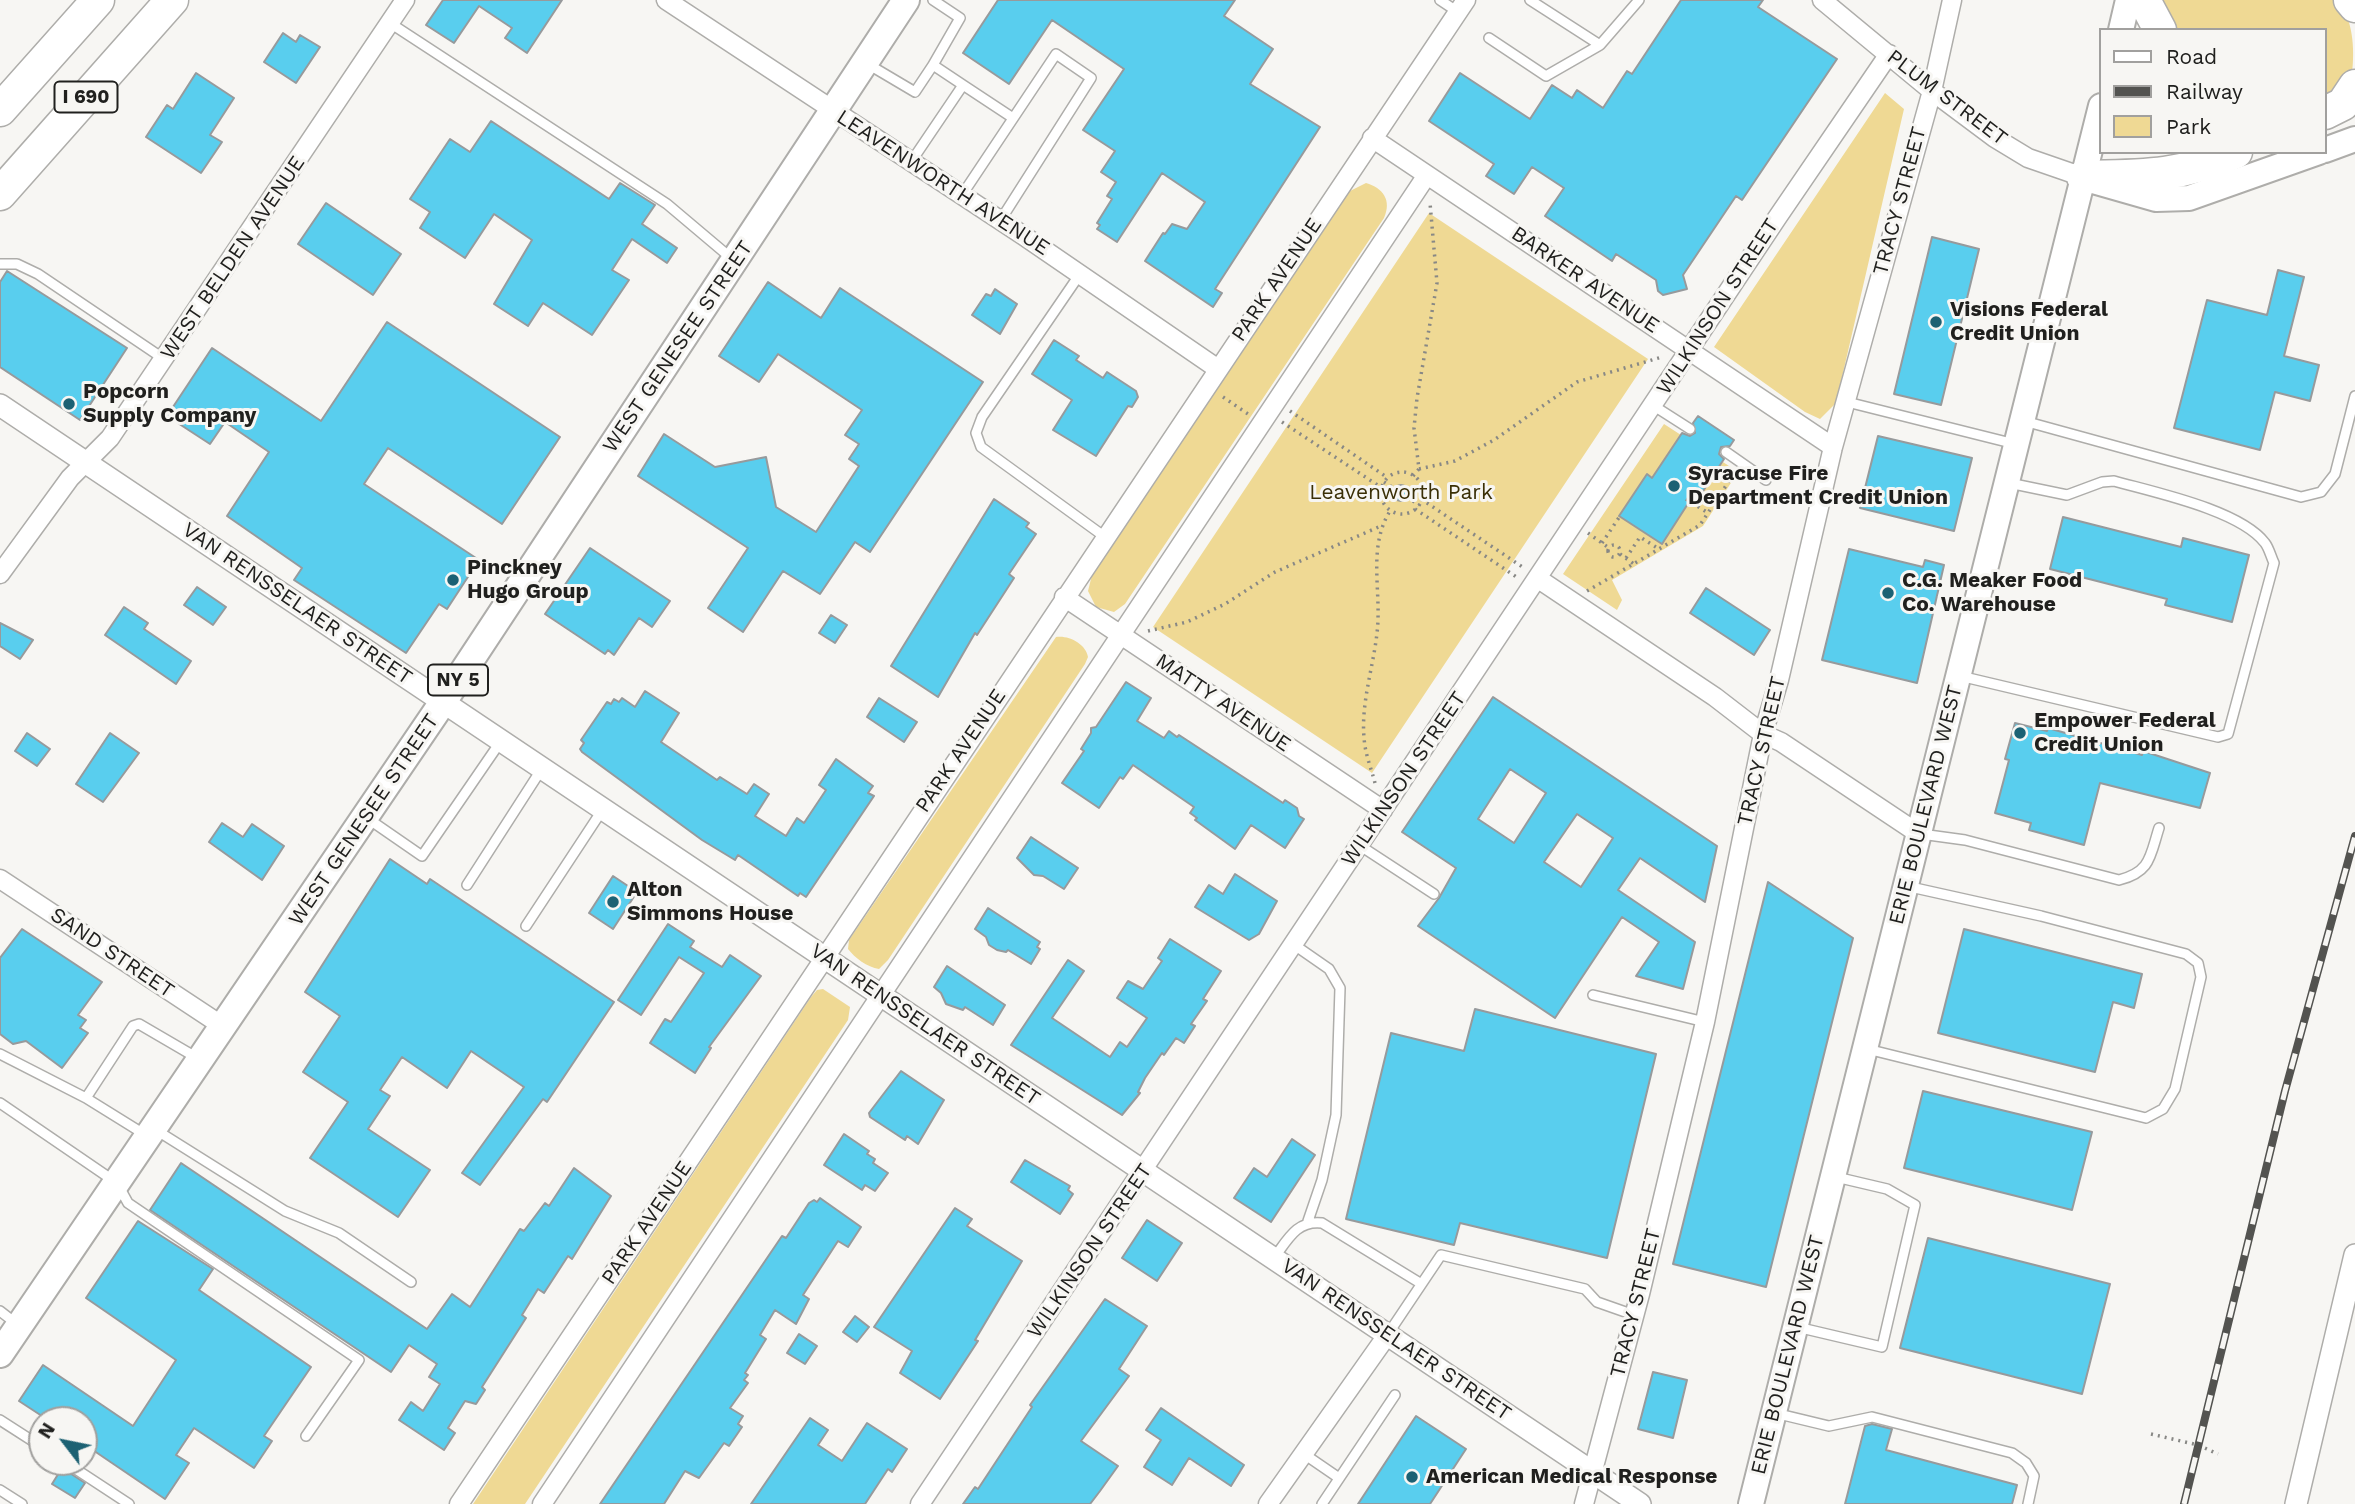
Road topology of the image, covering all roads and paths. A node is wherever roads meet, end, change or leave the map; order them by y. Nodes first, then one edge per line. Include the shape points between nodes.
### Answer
1 (97, 0) edge
2 (172, 0) edge
3 (405, 0) edge
4 (666, 0) edge
5 (906, 0) edge
6 (933, 0) edge
7 (1440, 0) edge
8 (1530, 0) edge
9 (1822, 0) edge
10 (1952, 0) edge
11 (2128, 0) edge
12 (2144, 0) edge
13 (2350, 0) edge
14 (1633, 2) edge
15 (1462, 6) edge
16 (2355, 6) edge
17 (390, 23) junction
18 (2121, 28) edge
19 (2159, 28) edge
20 (1489, 38) dead end
21 (1600, 46) junction
22 (1889, 54) junction
23 (864, 62) junction
24 (933, 65) junction
25 (963, 85) junction
26 (2355, 86) edge
27 (1931, 91) junction
28 (0, 110) edge
29 (2100, 110) edge
30 (834, 112) junction
31 (2327, 112) edge
32 (1013, 118) junction
33 (1372, 138) junction
34 (2355, 139) edge
35 (2327, 149) edge
36 (2231, 154) edge
37 (2313, 154) edge
38 (911, 162) junction
39 (1427, 175) junction
40 (2083, 177) junction
41 (0, 194) edge
42 (962, 195) junction
43 (1000, 221) junction
44 (735, 261) junction
45 (0, 264) edge
46 (1080, 274) junction
47 (1691, 351) junction
48 (165, 360) junction
49 (1218, 369) junction
50 (1207, 386) junction
51 (2355, 396) edge
52 (1847, 402) junction
53 (0, 405) edge
54 (1654, 406) junction
55 (1269, 413) junction
56 (2022, 421) junction
57 (1689, 429) dead end
58 (2016, 445) junction
59 (1833, 447) junction
60 (1726, 452) dead end
61 (85, 462) junction
62 (1419, 469) junction
63 (1736, 471) dead end
64 (1413, 476) junction
65 (1388, 478) junction
66 (1766, 480) dead end
67 (1384, 482) junction
68 (2007, 482) junction
69 (1382, 488) junction
70 (1395, 489) dead end
71 (1407, 497) dead end
72 (1421, 499) junction
73 (1686, 499) dead end
74 (1417, 507) junction
75 (1390, 511) junction
76 (1708, 513) junction
77 (1620, 516) dead end
78 (1573, 524) junction
79 (1381, 526) junction
80 (1649, 535) dead end
81 (1105, 537) junction
82 (1645, 541) junction
83 (1602, 543) junction
84 (1609, 548) junction
85 (1658, 549) junction
86 (1620, 554) junction
87 (1626, 558) junction
88 (1634, 564) junction
89 (0, 574) edge
90 (1535, 581) junction
91 (1587, 590) dead end
92 (1064, 597) junction
93 (1121, 635) junction
94 (1958, 675) junction
95 (443, 702) junction
96 (1763, 734) junction
97 (501, 741) junction
98 (542, 768) junction
99 (603, 809) junction
100 (1383, 810) junction
101 (365, 817) junction
102 (2159, 828) dead end
103 (1919, 834) junction
104 (1359, 845) junction
105 (0, 879) edge
106 (467, 885) dead end
107 (1906, 886) junction
108 (1434, 894) dead end
109 (526, 926) dead end
110 (1293, 944) junction
111 (824, 958) junction
112 (1593, 995) dead end
113 (881, 996) junction
114 (1705, 1022) junction
115 (224, 1027) junction
116 (1865, 1049) junction
117 (0, 1054) edge
118 (201, 1060) junction
119 (86, 1098) junction
120 (0, 1103) edge
121 (152, 1133) junction
122 (1144, 1171) junction
123 (1833, 1176) junction
124 (117, 1183) junction
125 (1308, 1221) junction
126 (2355, 1255) edge
127 (1274, 1258) junction
128 (411, 1282) dead end
129 (1420, 1283) junction
130 (1634, 1315) junction
131 (2348, 1315) edge
132 (10, 1318) edge
133 (1795, 1326) junction
134 (1388, 1334) junction
135 (0, 1354) edge
136 (1395, 1395) dead end
137 (1774, 1412) junction
138 (0, 1420) edge
139 (2151, 1434) dead end
140 (306, 1436) dead end
141 (28, 1438) edge
142 (1304, 1454) junction
143 (2218, 1454) dead end
144 (1592, 1473) junction
145 (86, 1476) edge
146 (1339, 1478) junction
147 (0, 1490) edge
148 (22, 1504) edge
149 (129, 1504) edge
150 (459, 1504) edge
151 (542, 1504) edge
152 (920, 1504) edge
153 (1268, 1504) edge
154 (1322, 1504) edge
155 (1584, 1504) edge
156 (1640, 1504) edge
157 (1751, 1504) edge
158 (2028, 1504) edge
159 (2296, 1504) edge

1 - 28 highway, I 690
2 - 41 highway, I 690
3 - 17 street, WEST BELDEN AVENUE
4 - 30 street, LEAVENWORTH AVENUE
5 - 23 main road, WEST GENESEE STREET / NY 5
6 - 24 lane via 960,18
7 - 15 lane
8 - 21 lane
9 - 22 street, PLUM STREET
10 - 27 street, TRACY STREET
11 - 18 main road
12 - 19 highway
13 - 16 highway
14 - 21 lane
15 - 33 street, PARK AVENUE
17 - 44 lane via 667,204
17 - 48 street, WEST BELDEN AVENUE
20 - 21 lane via 1546,76
22 - 27 street, PLUM STREET
22 - 47 street, WILKINSON STREET
23 - 24 lane via 915,92
23 - 30 main road, WEST GENESEE STREET / NY 5
24 - 25 lane
25 - 32 lane
25 - 38 lane
26 - 31 highway via 2343,104
27 - 40 street, PLUM STREET via 2028,158
27 - 52 street, TRACY STREET
29 - 40 main road, ERIE BOULEVARD WEST
30 - 38 street, LEAVENWORTH AVENUE
30 - 44 main road, WEST GENESEE STREET / NY 5
32 - 42 lane
32 - 43 lane via 1056,54 1091,78
33 - 39 street, BARKER AVENUE
33 - 49 street, PARK AVENUE
34 - 35 main road
36 - 40 highway via 2199,168 2156,175
37 - 40 main road via 2189,198 2156,200
38 - 42 street, LEAVENWORTH AVENUE
39 - 47 street, BARKER AVENUE
39 - 55 street
39 - 62 path via 1437,283 1416,398
40 - 56 main road, ERIE BOULEVARD WEST
42 - 43 street, LEAVENWORTH AVENUE
43 - 46 street, LEAVENWORTH AVENUE
44 - 95 main road, WEST GENESEE STREET / NY 5
45 - 48 lane via 17,264 38,274
46 - 49 street, LEAVENWORTH AVENUE
46 - 81 lane via 976,433 981,447
47 - 54 street, WILKINSON STREET
47 - 59 street, BARKER AVENUE
47 - 62 path via 1577,382 1494,440 1455,461
48 - 61 street, WEST BELDEN AVENUE via 110,438
49 - 50 street, PARK AVENUE
50 - 55 path
50 - 81 street, PARK AVENUE
51 - 56 lane via 2335,474 2321,492 2301,497
52 - 58 lane
52 - 59 street, TRACY STREET
53 - 61 street, VAN RENSSELAER STREET
54 - 57 lane
54 - 78 street, WILKINSON STREET
55 - 65 path
55 - 69 path
55 - 93 street
56 - 58 main road, ERIE BOULEVARD WEST
58 - 68 main road, ERIE BOULEVARD WEST
59 - 96 street, TRACY STREET
60 - 66 lane
61 - 89 street, WEST BELDEN AVENUE
61 - 95 street, VAN RENSSELAER STREET
62 - 64 path
63 - 76 path
64 - 65 path via 1396,473
64 - 72 path via 1422,489
65 - 67 path
67 - 69 path
67 - 70 path
68 - 94 main road, ERIE BOULEVARD WEST
68 - 94 lane via 2067,495 2114,481 2185,500 2231,519 2264,542 2274,563 2228,734 2218,737
69 - 75 path via 1381,499
71 - 74 path
72 - 74 path
72 - 90 path
73 - 76 path
74 - 75 path via 1405,514
74 - 90 path
75 - 79 path
76 - 85 path via 1700,525
77 - 83 path
78 - 83 path
78 - 90 street, WILKINSON STREET
79 - 93 path via 1275,572 1186,622
79 - 100 path via 1377,633 1364,710 1365,746
80 - 82 path
81 - 92 street, PARK AVENUE
82 - 85 path
82 - 87 path via 1640,537
83 - 84 path
84 - 86 path via 1611,556
84 - 86 path via 1619,546
85 - 88 path
86 - 87 path
87 - 88 path
88 - 91 path
90 - 96 street via 1715,697
90 - 100 street, WILKINSON STREET
92 - 93 street, MATTY AVENUE
92 - 111 street, PARK AVENUE
93 - 100 street, MATTY AVENUE
93 - 113 street
94 - 103 main road, ERIE BOULEVARD WEST
95 - 97 street, VAN RENSSELAER STREET
95 - 101 main road, WEST GENESEE STREET / NY 5
96 - 103 street
96 - 114 street, TRACY STREET
97 - 98 street, VAN RENSSELAER STREET
97 - 101 lane via 422,856
98 - 99 street, VAN RENSSELAER STREET
98 - 106 lane
99 - 109 lane
99 - 111 street, VAN RENSSELAER STREET
100 - 104 street, WILKINSON STREET
101 - 115 main road, WEST GENESEE STREET / NY 5
102 - 103 lane via 2149,859 2137,875 2119,880 1965,840
103 - 107 main road, ERIE BOULEVARD WEST
104 - 108 lane
104 - 110 street, WILKINSON STREET
105 - 115 street, SAND STREET
107 - 116 main road, ERIE BOULEVARD WEST
107 - 116 lane via 2186,954 2198,963 2201,977 2175,1089 2162,1109 2146,1118
110 - 122 street, WILKINSON STREET
110 - 125 lane via 1329,969 1340,988 1336,1115
111 - 113 street, VAN RENSSELAER STREET
111 - 150 street, PARK AVENUE
112 - 114 lane
113 - 122 street, VAN RENSSELAER STREET
113 - 151 street
114 - 130 street, TRACY STREET
115 - 118 main road, WEST GENESEE STREET / NY 5
116 - 123 main road, ERIE BOULEVARD WEST
117 - 119 lane
118 - 119 lane via 136,1024
118 - 121 main road, WEST GENESEE STREET / NY 5
119 - 121 lane
120 - 124 lane
121 - 124 main road, WEST GENESEE STREET / NY 5
121 - 128 lane via 285,1211 339,1233
122 - 127 street, VAN RENSSELAER STREET
122 - 152 street, WILKINSON STREET
123 - 133 main road, ERIE BOULEVARD WEST
123 - 133 lane via 1887,1189 1915,1205 1882,1347
124 - 132 main road, WEST GENESEE STREET / NY 5
124 - 140 lane via 128,1203 359,1360
125 - 127 lane
125 - 129 lane via 1322,1223
126 - 131 street
127 - 134 street, VAN RENSSELAER STREET
129 - 130 lane via 1441,1255 1585,1289 1597,1302
129 - 134 lane
130 - 144 street, TRACY STREET
131 - 159 street
132 - 135 main road, WEST GENESEE STREET / NY 5
133 - 137 main road, ERIE BOULEVARD WEST
134 - 142 street
134 - 144 street, VAN RENSSELAER STREET
136 - 146 lane
137 - 157 main road, ERIE BOULEVARD WEST
137 - 158 lane via 1829,1426 1872,1417 2012,1452 2034,1476
138 - 141 lane
139 - 143 path
142 - 146 lane
142 - 153 street
144 - 155 street, TRACY STREET
144 - 156 street, VAN RENSSELAER STREET
145 - 149 lane
146 - 154 lane
147 - 148 lane

